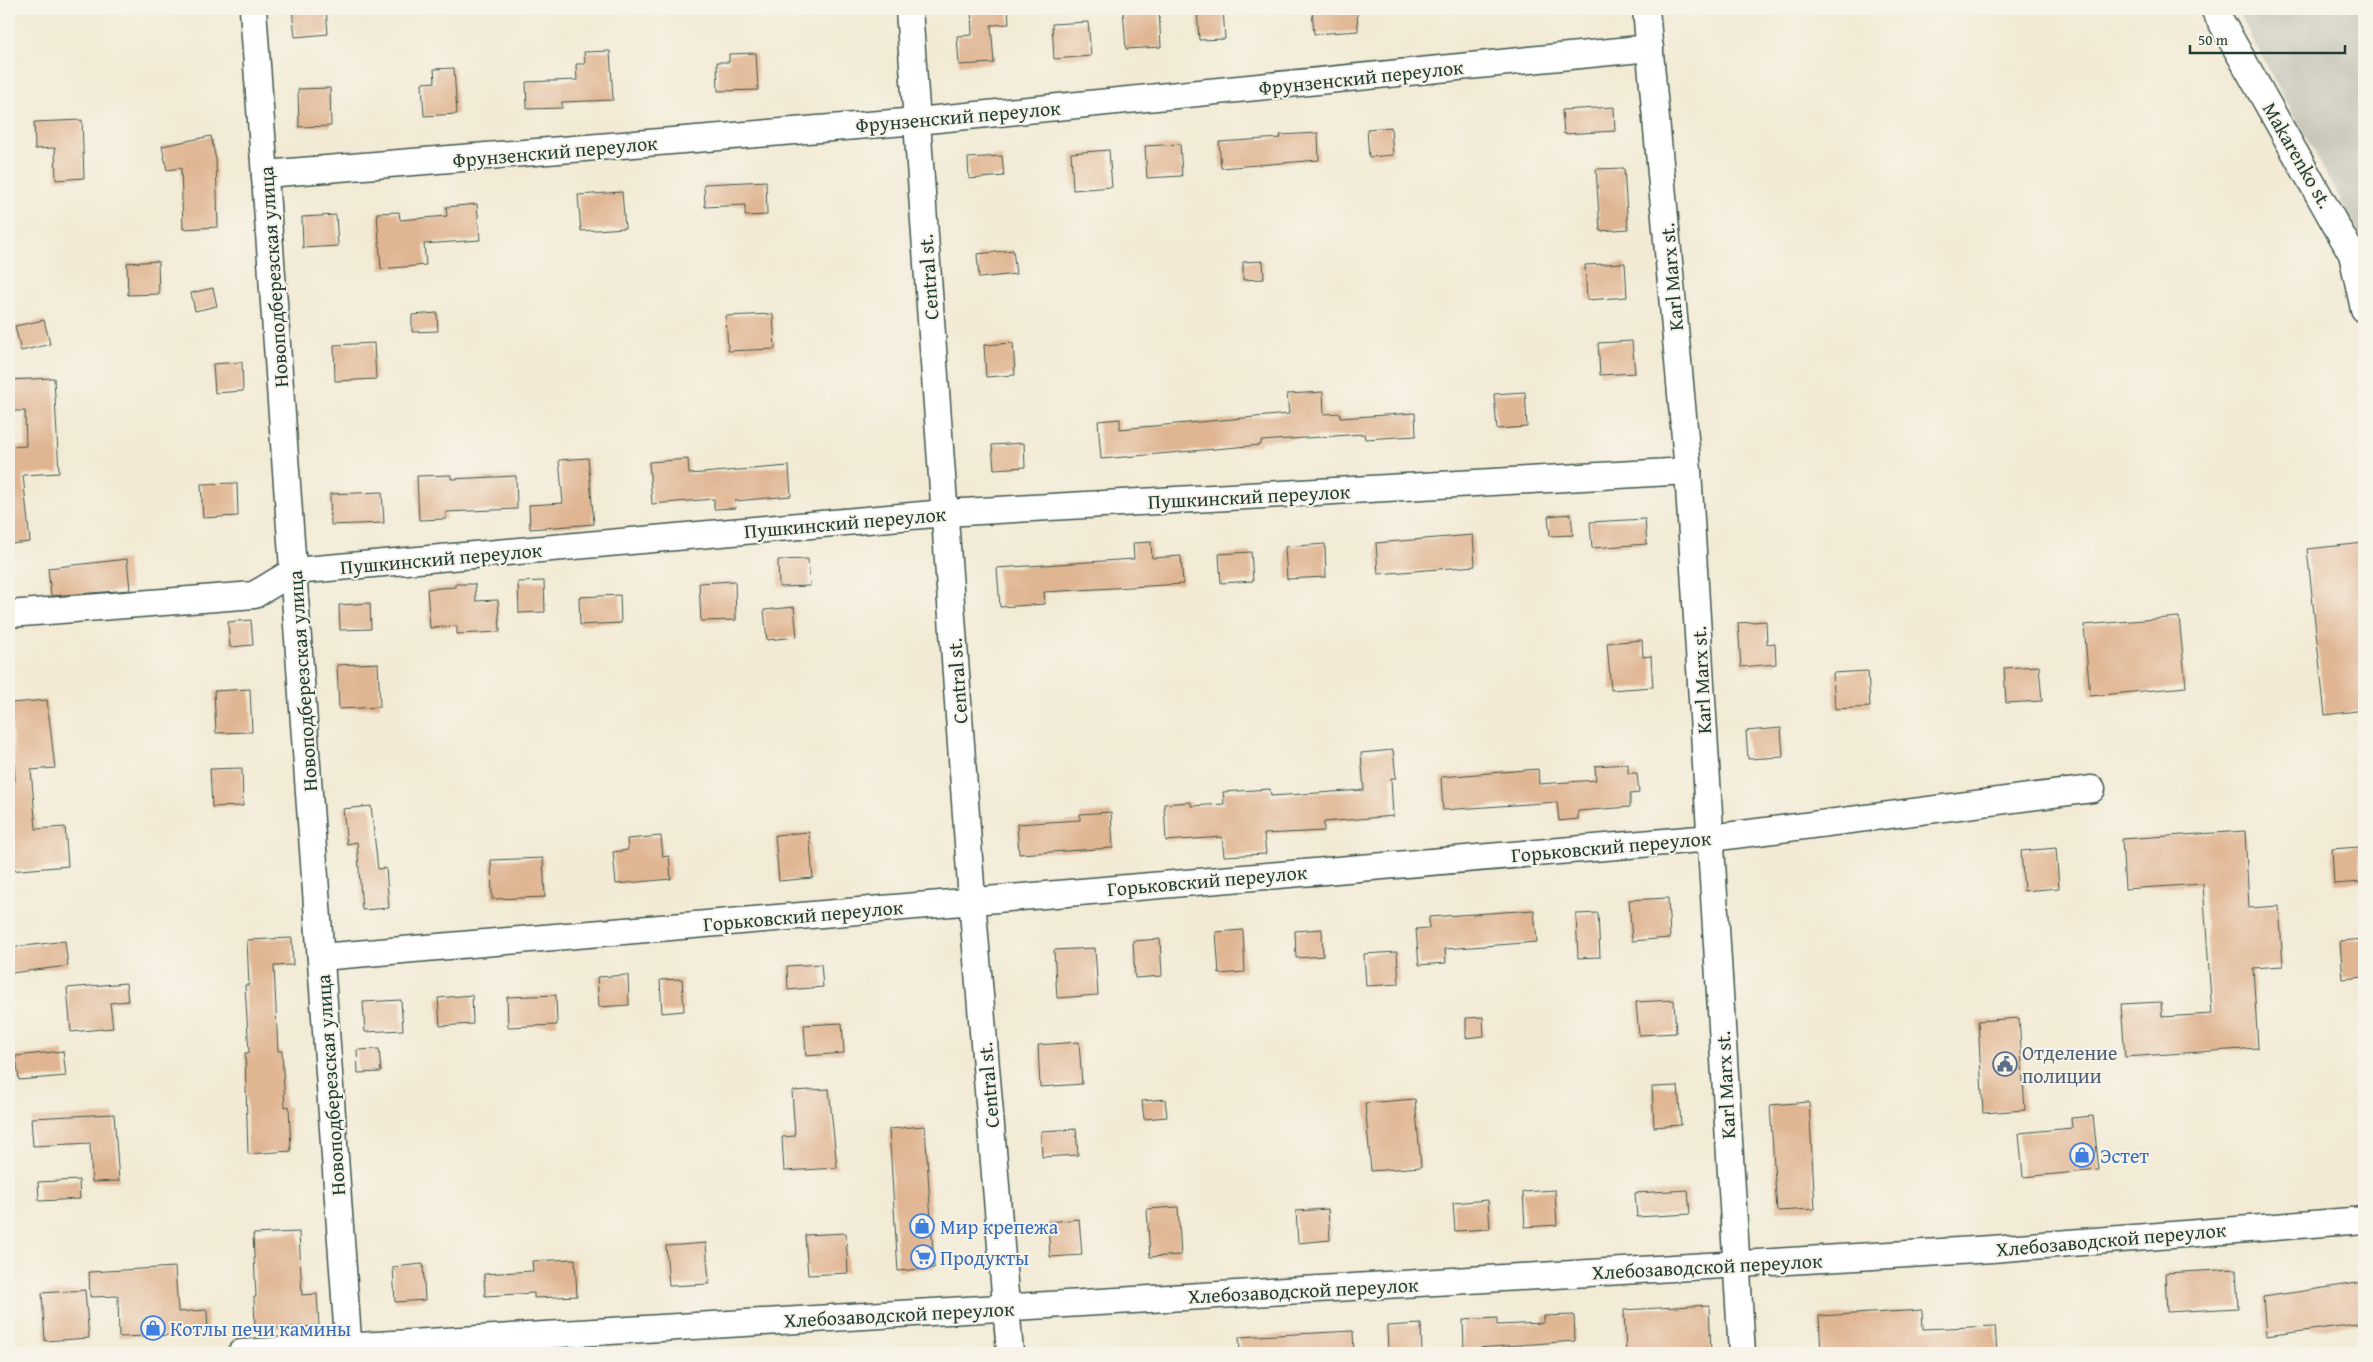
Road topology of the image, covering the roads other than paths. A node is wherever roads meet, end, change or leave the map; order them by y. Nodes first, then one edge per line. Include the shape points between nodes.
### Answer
1 (253, 9) edge
2 (910, 9) edge
3 (1646, 9) edge
4 (2214, 9) edge
5 (1650, 48) junction
6 (917, 121) junction
7 (265, 174) junction
8 (2364, 309) edge
9 (1688, 471) junction
10 (945, 513) junction
11 (294, 571) junction
12 (9, 614) edge
13 (2092, 789) dead end
14 (1711, 838) junction
15 (972, 900) junction
16 (321, 957) junction
17 (2364, 1220) edge
18 (1736, 1264) junction
19 (1007, 1307) junction
20 (348, 1350) edge
21 (241, 1353) edge
22 (1010, 1353) edge
23 (1742, 1353) edge

1 - 7 street, Новоподберезская улица
2 - 6 street, Central st.
3 - 5 street, Karl Marx st.
4 - 8 street, Makarenko st. via 2352,254
5 - 6 street, Фрунзенский переулок
5 - 9 street, Karl Marx st.
6 - 7 street, Фрунзенский переулок
6 - 10 street, Central st.
7 - 11 street, Новоподберезская улица
9 - 10 street, Пушкинский переулок
9 - 14 street, Karl Marx st.
10 - 11 street, Пушкинский переулок
10 - 15 street, Central st.
11 - 12 street, Пушкинский переулок via 254,595
11 - 16 street, Новоподберезская улица
13 - 14 street, Горьковский переулок
14 - 15 street, Горьковский переулок
14 - 18 street, Karl Marx st.
15 - 16 street, Горьковский переулок
15 - 19 street, Central st.
16 - 20 street, Новоподберезская улица
17 - 18 street, Хлебозаводской переулок via 1992,1249
18 - 19 street, Хлебозаводской переулок
18 - 23 street, Karl Marx st.
19 - 20 street, Хлебозаводской переулок
19 - 22 street, Central st.
20 - 21 street, Хлебозаводской переулок

